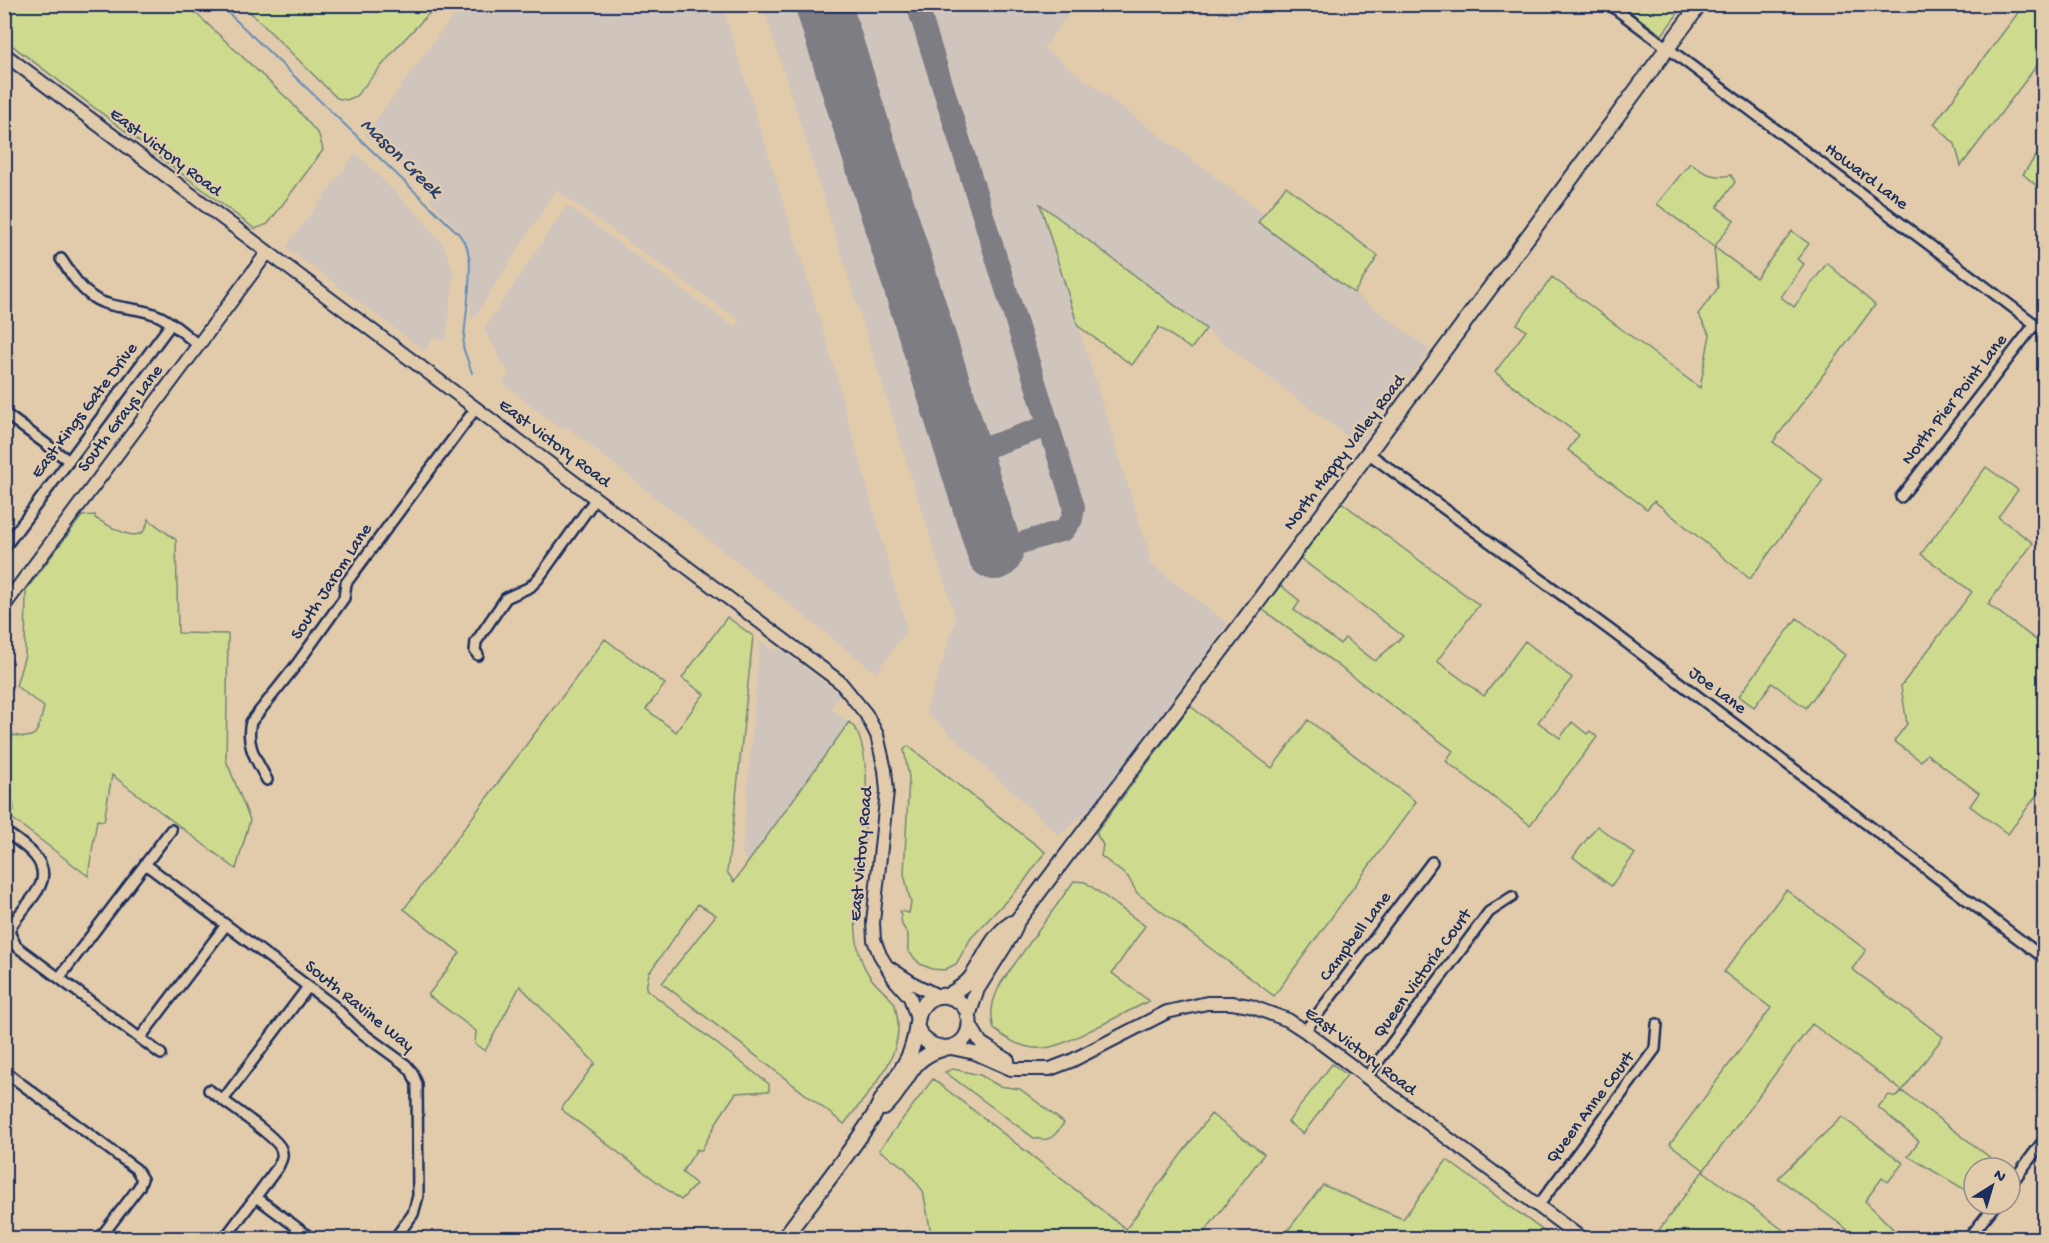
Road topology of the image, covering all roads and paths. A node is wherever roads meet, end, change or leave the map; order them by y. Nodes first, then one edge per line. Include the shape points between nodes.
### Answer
1 (1609, 4) edge
2 (1700, 4) edge
3 (1668, 49) junction
4 (4, 54) edge
5 (267, 253) junction
6 (61, 259) dead end
7 (171, 324) junction
8 (2035, 324) junction
9 (2044, 331) edge
10 (198, 345) junction
11 (476, 408) junction
12 (4, 413) edge
13 (1368, 453) junction
14 (69, 460) junction
15 (1901, 497) dead end
16 (596, 498) junction
17 (4, 548) edge
18 (4, 606) edge
19 (478, 655) dead end
20 (267, 780) dead end
21 (171, 830) dead end
22 (4, 831) edge
23 (1432, 862) dead end
24 (146, 864) junction
25 (1512, 897) dead end
26 (1017, 921) junction
27 (226, 925) junction
28 (2044, 958) edge
29 (888, 967) junction
30 (59, 978) junction
31 (308, 987) junction
32 (943, 996) junction
33 (969, 1019) junction
34 (917, 1023) junction
35 (1657, 1024) dead end
36 (1305, 1031) junction
37 (140, 1038) junction
38 (946, 1048) junction
39 (161, 1054) dead end
40 (1021, 1068) junction
41 (4, 1071) edge
42 (1366, 1078) junction
43 (209, 1090) dead end
44 (223, 1100) junction
45 (872, 1119) junction
46 (2044, 1140) edge
47 (2022, 1169) edge
48 (256, 1197) junction
49 (1538, 1206) junction
50 (1987, 1216) edge
51 (100, 1239) edge
52 (225, 1239) edge
53 (311, 1239) edge
54 (395, 1239) edge
55 (784, 1239) edge
56 (1581, 1239) edge
57 (1969, 1239) edge

1 - 3 street, Howard Lane
2 - 3 main road, North Happy Valley Road
3 - 8 street, Howard Lane
3 - 13 main road, North Happy Valley Road
4 - 5 street, East Victory Road
5 - 10 street, South Grays Lane
5 - 11 street, East Victory Road
6 - 7 street via 93,298 146,311
7 - 10 street
7 - 14 street, East Kings Gate Drive
8 - 9 street, Howard Lane
8 - 15 street, North Pier Point Lane
10 - 18 street, South Grays Lane
11 - 16 street, East Victory Road
11 - 20 street, South Jarom Lane via 346,583 344,598 251,722 250,749
12 - 14 street
13 - 26 main road, North Happy Valley Road
13 - 28 street, Joe Lane via 1610,630
14 - 17 street, East Kings Gate Drive
16 - 19 street via 538,579 506,598 476,642
16 - 29 street, East Victory Road via 840,682 866,714 877,735 887,792 873,922 874,940
21 - 24 street
22 - 30 street via 35,856 42,875 41,884 9,932 16,946
23 - 36 street, Campbell Lane
24 - 27 street, South Ravine Way
24 - 30 street
25 - 42 street, Queen Victoria Court via 1489,912
26 - 32 main road, North Happy Valley Road via 998,937 969,980
26 - 33 main road, North Happy Valley Road via 977,989
27 - 31 street, South Ravine Way
27 - 37 street
29 - 32 street, East Victory Road
29 - 34 street, East Victory Road via 910,997
30 - 37 street
31 - 44 street
31 - 54 street, South Ravine Way via 406,1065 417,1084 417,1205
32 - 33 main road via 962,1004
32 - 34 main road via 924,1004
33 - 38 main road via 965,1037 959,1044
33 - 40 street via 981,1043
34 - 38 main road via 926,1042
34 - 45 main road via 909,1056
35 - 49 street, Queen Anne Court via 1655,1049
36 - 40 street, East Victory Road via 1250,1006 1207,1004 1167,1012 1061,1065 1035,1070
36 - 42 street, East Victory Road
37 - 39 street
38 - 40 street, East Victory Road via 975,1053 1011,1069
38 - 45 main road via 918,1060 899,1092
41 - 51 street via 147,1177
42 - 49 street, East Victory Road
43 - 44 street
44 - 48 street via 282,1150 278,1167
45 - 55 main road
46 - 47 street
48 - 52 street
48 - 53 street
49 - 56 street, East Victory Road
50 - 57 street

